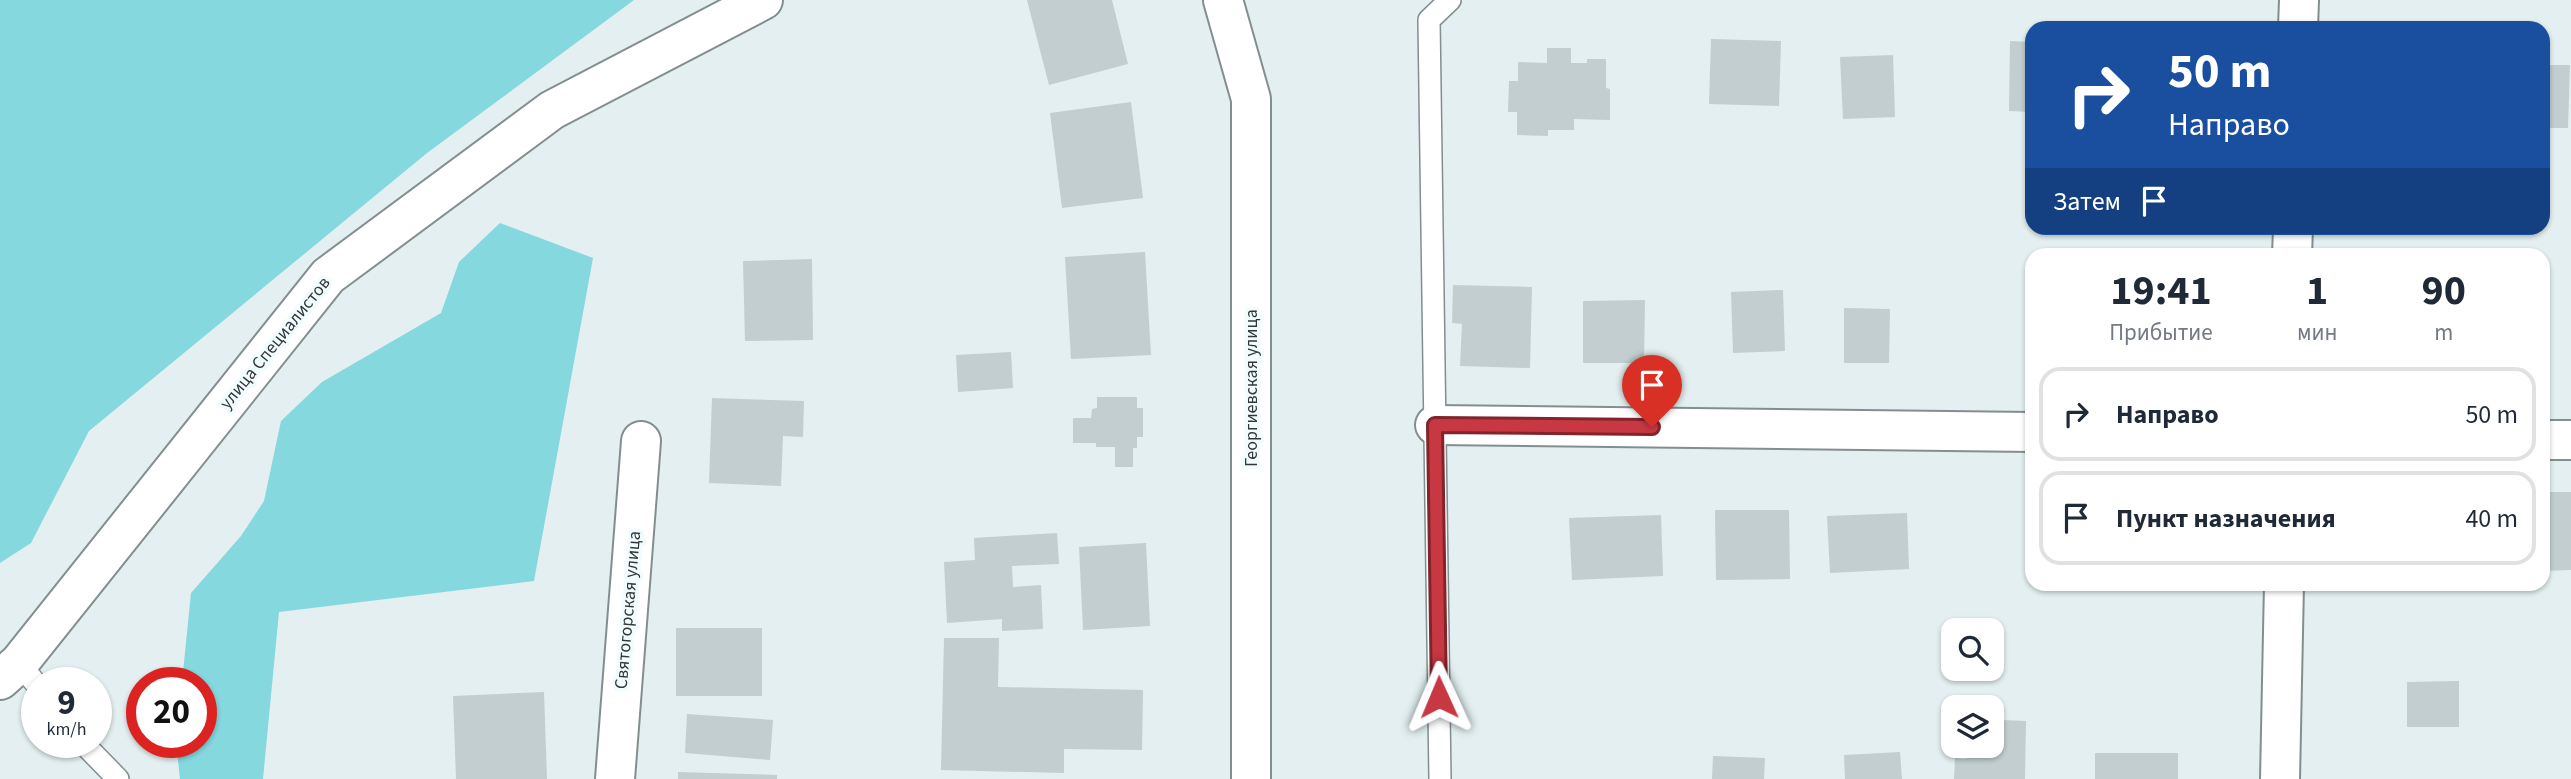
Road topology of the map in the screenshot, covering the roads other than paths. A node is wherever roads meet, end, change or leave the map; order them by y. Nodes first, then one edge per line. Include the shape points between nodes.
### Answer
1 (763, 0) edge
2 (1223, 0) edge
3 (1450, 0) edge
4 (2299, 0) edge
5 (2298, 21) edge
6 (1435, 425) junction
7 (2025, 432) edge
8 (2550, 440) edge
9 (2571, 440) edge
10 (641, 441) dead end
11 (2284, 591) edge
12 (18, 676) edge
13 (98, 758) edge
14 (118, 779) edge
15 (615, 779) edge
16 (1251, 779) edge
17 (1440, 779) edge
18 (2280, 779) edge

1 - 12 street, улица Специалистов via 552,110 328,276
2 - 16 street, Георгиевская улица via 1251,99
3 - 6 lane via 1429,20
4 - 5 street
6 - 7 street
6 - 17 lane
8 - 9 street
10 - 15 street, Святогорская улица
11 - 18 street
13 - 14 lane

